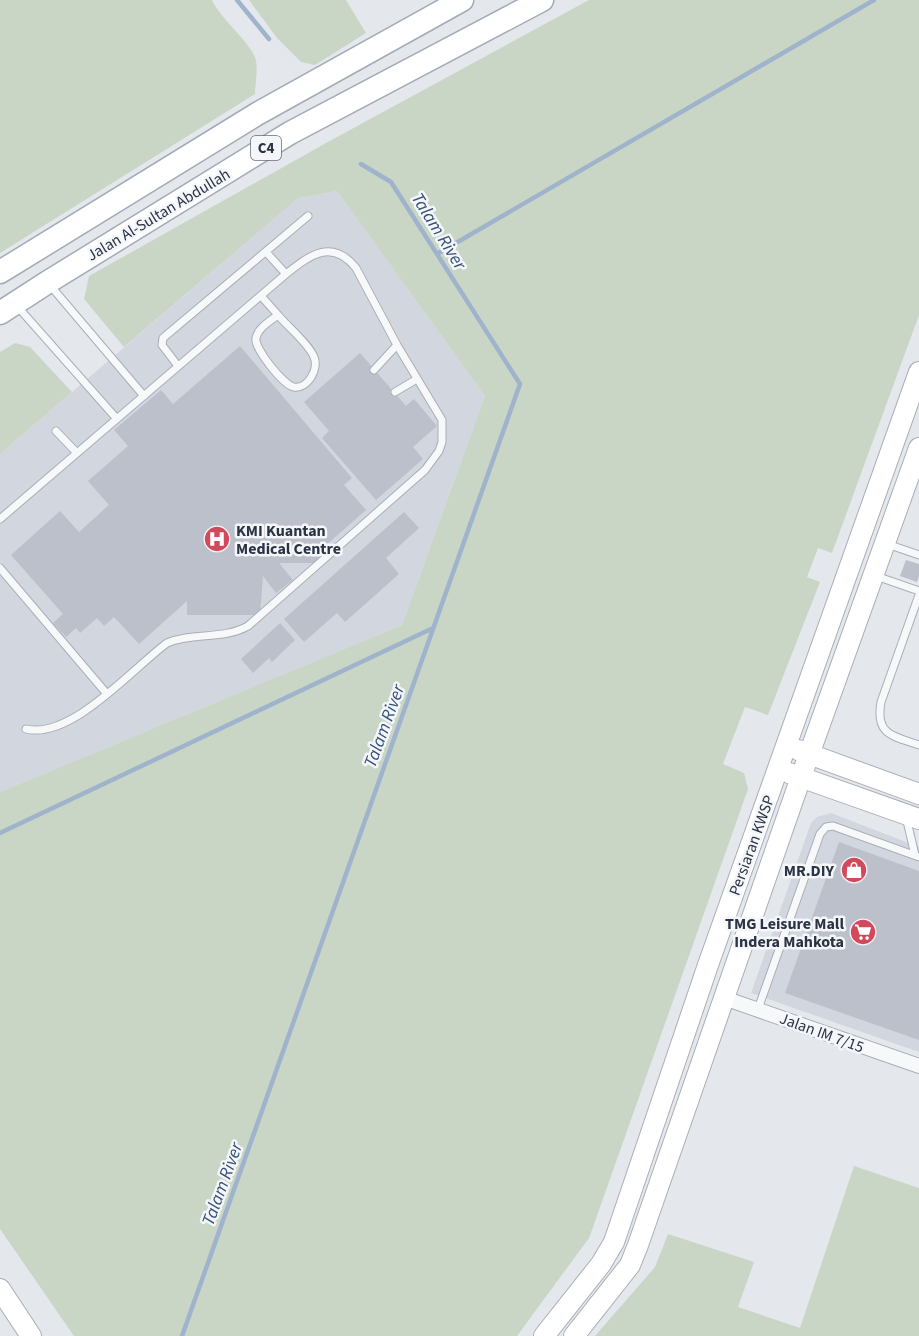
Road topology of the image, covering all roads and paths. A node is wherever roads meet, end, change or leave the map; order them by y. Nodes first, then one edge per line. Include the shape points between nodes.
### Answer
1 (462, 0) edge
2 (542, 0) edge
3 (308, 216) dead end
4 (266, 252) junction
5 (0, 272) edge
6 (286, 274) junction
7 (48, 282) junction
8 (262, 297) junction
9 (8, 309) edge
10 (278, 315) junction
11 (397, 345) junction
12 (178, 366) junction
13 (374, 370) dead end
14 (918, 378) edge
15 (417, 379) junction
16 (395, 392) dead end
17 (144, 396) junction
18 (117, 419) junction
19 (56, 431) dead end
20 (919, 448) edge
21 (77, 453) junction
22 (1, 515) edge
23 (885, 543) junction
24 (919, 555) edge
25 (0, 568) edge
26 (874, 575) junction
27 (919, 593) edge
28 (107, 694) junction
29 (26, 729) dead end
30 (919, 745) edge
31 (787, 746) junction
32 (809, 755) junction
33 (779, 769) junction
34 (801, 777) junction
35 (919, 794) edge
36 (912, 817) edge
37 (917, 856) edge
38 (708, 965) junction
39 (732, 974) junction
40 (724, 998) junction
41 (758, 1009) junction
42 (919, 1066) edge
43 (0, 1289) edge
44 (31, 1336) edge
45 (544, 1336) edge
46 (574, 1336) edge

1 - 5 main road, Jalan Al-Sultan Abdullah / C4 via 257,114
2 - 7 main road, Jalan Al-Sultan Abdullah / C4 via 290,134
3 - 4 lane
4 - 6 lane
4 - 12 lane via 163,338 162,345
6 - 8 lane
6 - 11 lane via 315,254 327,251 347,257
7 - 9 main road, Jalan Al-Sultan Abdullah / C4
7 - 17 lane
8 - 10 lane
8 - 12 lane
9 - 18 lane
10 - 10 lane via 314,357 316,368 301,386 286,383 257,349 258,333
11 - 13 lane
11 - 15 lane
12 - 17 lane
14 - 31 street, Persiaran KWSP
15 - 16 lane
15 - 28 lane via 442,420 443,431 439,452 425,470 248,626 237,632 177,638
17 - 18 lane
18 - 21 lane
19 - 21 lane
20 - 23 street, Persiaran KWSP
21 - 22 lane
23 - 24 lane
23 - 26 street, Persiaran KWSP
25 - 28 lane
26 - 27 lane
26 - 32 street, Persiaran KWSP
27 - 30 lane via 879,717 890,735
28 - 29 lane via 73,719 45,730
31 - 32 street
31 - 33 street, Persiaran KWSP
32 - 34 street, Persiaran KWSP
32 - 35 street
33 - 34 street
33 - 38 street, Persiaran KWSP
34 - 36 street
34 - 39 street, Persiaran KWSP
36 - 37 lane
37 - 41 lane via 833,826 826,827 820,834
38 - 39 street
38 - 45 street, Persiaran KWSP via 614,1242
39 - 40 street, Persiaran KWSP
40 - 41 street, Jalan IM 7/15
40 - 46 street, Persiaran KWSP via 634,1256
41 - 42 street, Jalan IM 7/15
43 - 44 street

